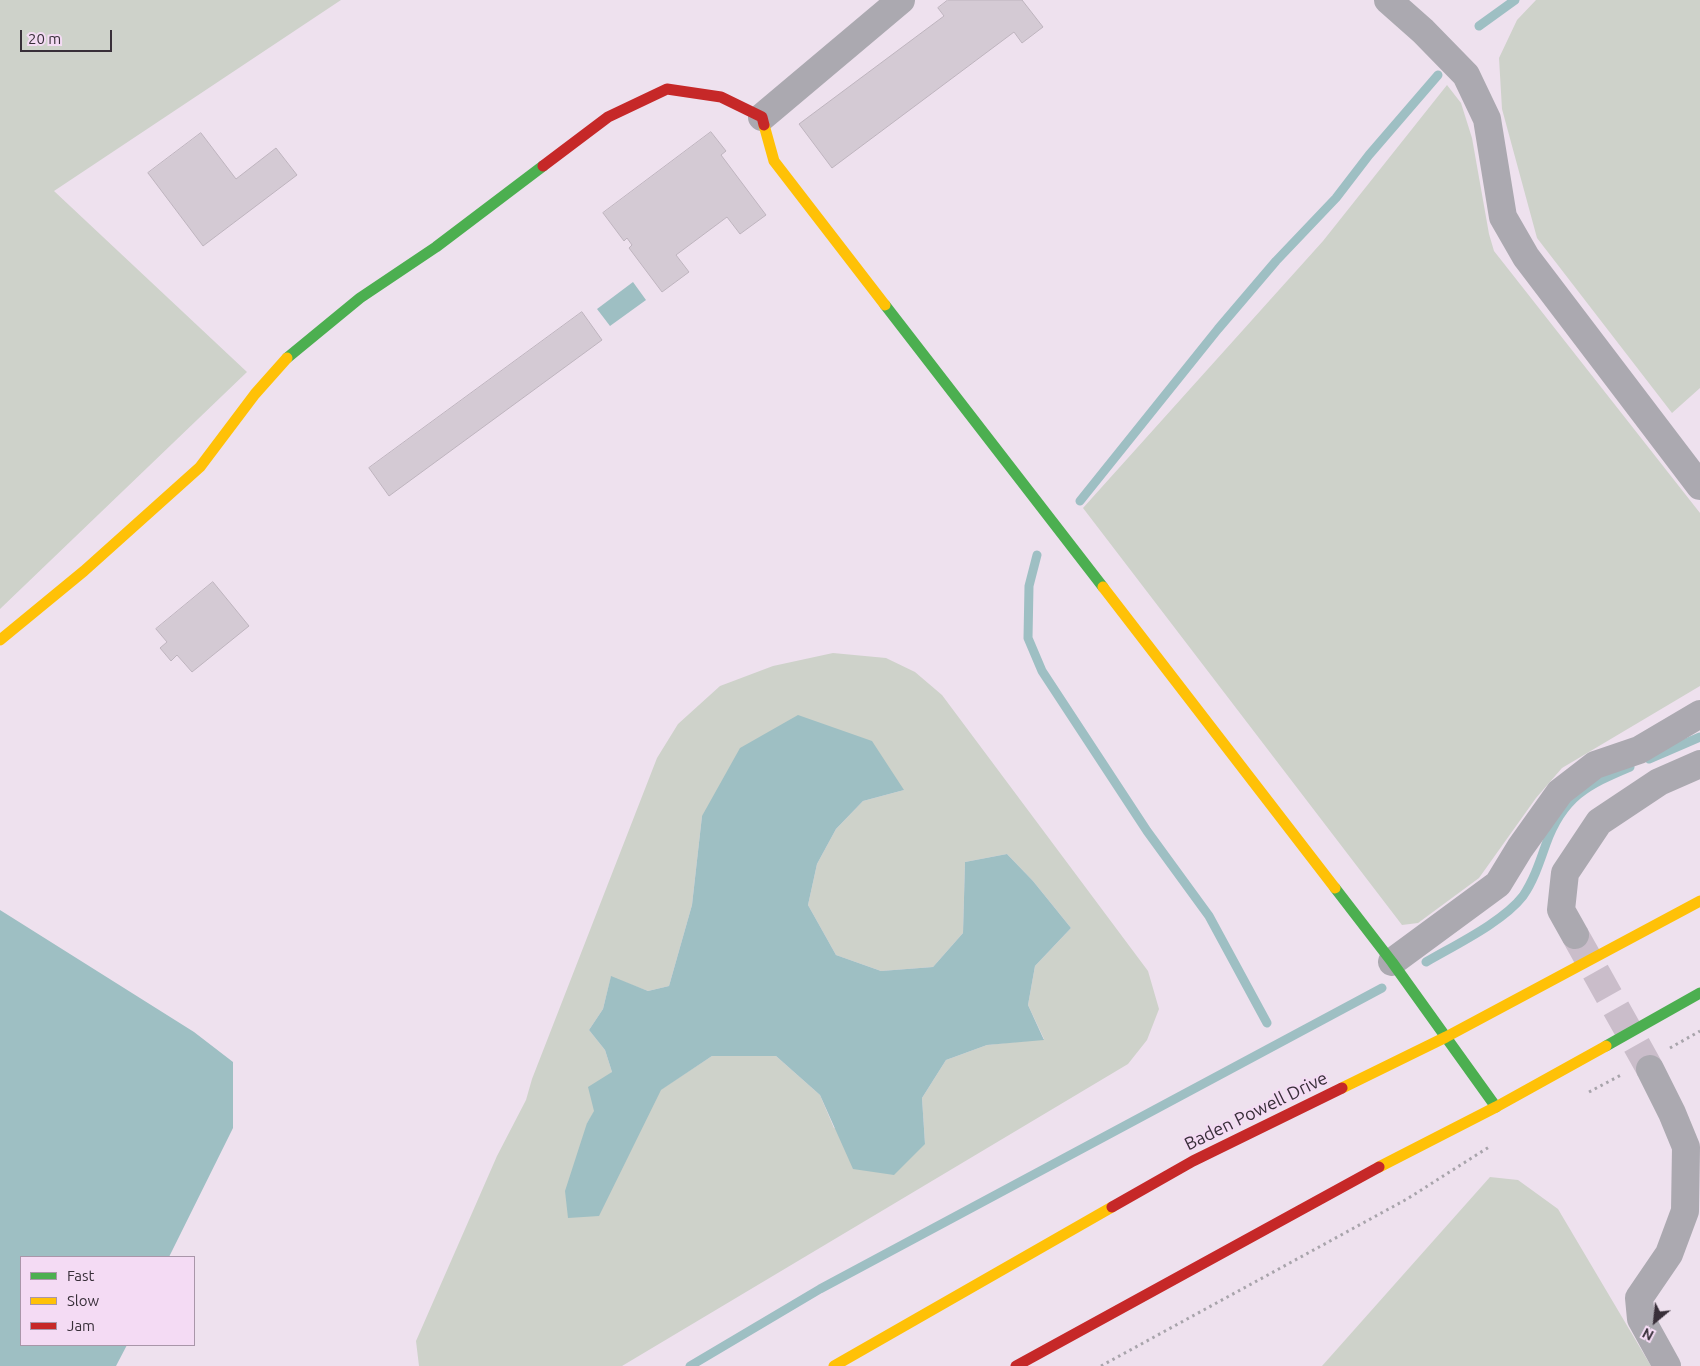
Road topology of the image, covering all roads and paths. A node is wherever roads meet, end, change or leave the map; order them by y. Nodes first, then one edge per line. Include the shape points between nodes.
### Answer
1 (901, 0) edge
2 (1388, 0) edge
3 (762, 117) junction
4 (1700, 486) edge
5 (0, 640) edge
6 (1700, 714) edge
7 (1700, 764) edge
8 (1700, 901) edge
9 (1574, 935) tunnel mouth
10 (1392, 962) junction
11 (1700, 993) edge
12 (1700, 1031) edge
13 (1446, 1037) junction
14 (1648, 1063) junction
15 (1584, 1094) dead end
16 (1496, 1107) junction
17 (1492, 1144) dead end
18 (834, 1366) edge
19 (1016, 1366) edge
20 (1101, 1366) edge
21 (1667, 1366) edge

1 - 3 street
2 - 4 street via 1466,75 1487,119 1504,217 1526,257
3 - 5 street via 721,97 667,89 608,117 436,247 360,298 282,362 200,467 84,571
3 - 10 street via 774,161
6 - 10 street via 1639,750 1595,765 1560,792 1498,884
7 - 9 street via 1658,782 1599,822 1565,873 1561,910
8 - 13 street, Baden Powell Drive
10 - 13 street
11 - 16 street
12 - 14 path
13 - 16 street
13 - 18 street, Baden Powell Drive via 1193,1161
14 - 15 path
14 - 21 street via 1686,1147 1685,1210 1669,1254 1638,1298 1641,1319
16 - 19 street
17 - 20 path via 1407,1199

